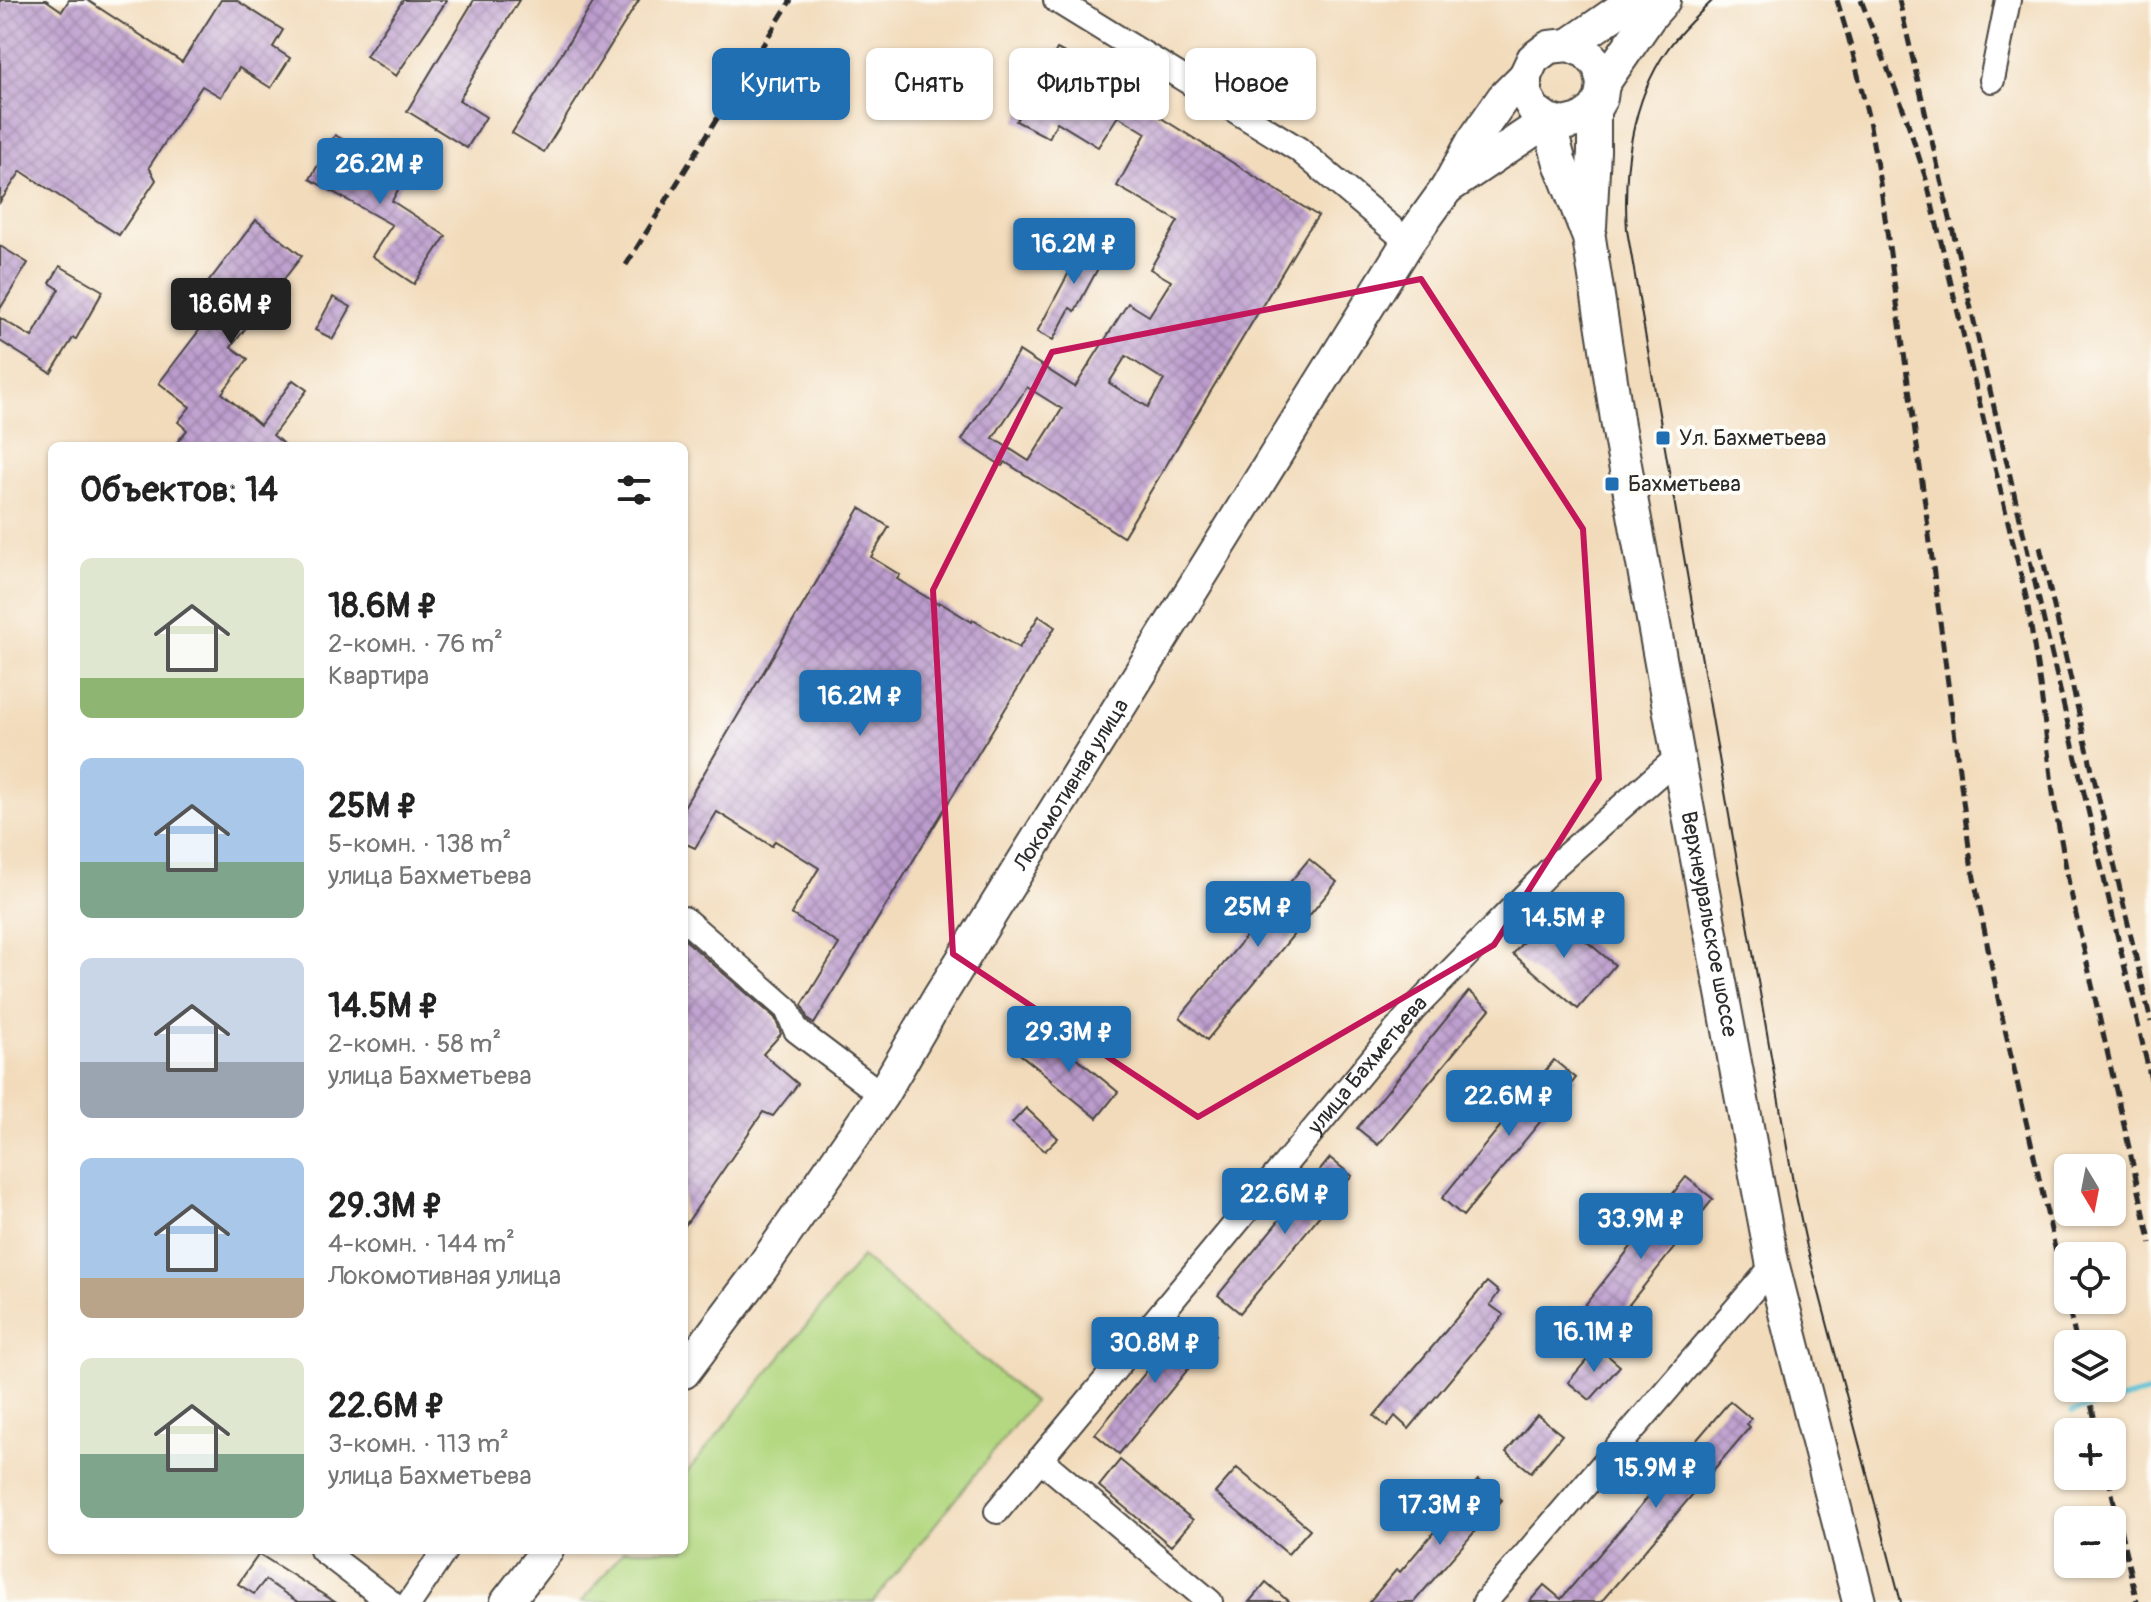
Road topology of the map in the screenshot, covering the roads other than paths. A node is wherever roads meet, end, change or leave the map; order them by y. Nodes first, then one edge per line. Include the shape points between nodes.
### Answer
1 (1056, 0) edge
2 (1634, 0) edge
3 (1664, 0) edge
4 (2008, 0) edge
5 (1569, 45) junction
6 (1525, 76) junction
7 (1992, 80) dead end
8 (1599, 97) junction
9 (1548, 120) junction
10 (1447, 188) junction
11 (1589, 238) junction
12 (1408, 242) junction
13 (1678, 757) junction
14 (688, 922) edge
15 (882, 1095) junction
16 (1773, 1266) junction
17 (688, 1367) edge
18 (1040, 1459) junction
19 (997, 1511) dead end
20 (327, 1554) edge
21 (442, 1554) edge
22 (544, 1554) edge
23 (390, 1602) edge
24 (410, 1602) edge
25 (507, 1602) edge
26 (1210, 1602) edge
27 (1485, 1602) edge
28 (1859, 1602) edge

1 - 12 street via 1298,149
2 - 5 main road
3 - 8 main road
4 - 7 street
5 - 6 main road via 1549,47 1533,59
5 - 8 main road via 1586,52 1599,66
6 - 9 main road via 1525,94
6 - 10 main road via 1473,141
8 - 9 main road via 1580,120
8 - 11 main road
9 - 10 main road
9 - 11 main road
10 - 12 main road, Локомотивная улица
11 - 13 main road, Верхнеуральское шоссе
12 - 15 main road, Локомотивная улица
13 - 16 main road, Верхнеуральское шоссе
13 - 18 street, улица Бахметьева via 1551,869 1413,1010
14 - 15 street via 787,1009 796,1030
15 - 17 main road, Локомотивная улица
16 - 27 street
16 - 28 main road, Верхнеуральское шоссе
18 - 19 street, улица Бахметьева
18 - 26 street
20 - 23 street
21 - 24 street
22 - 25 main road

